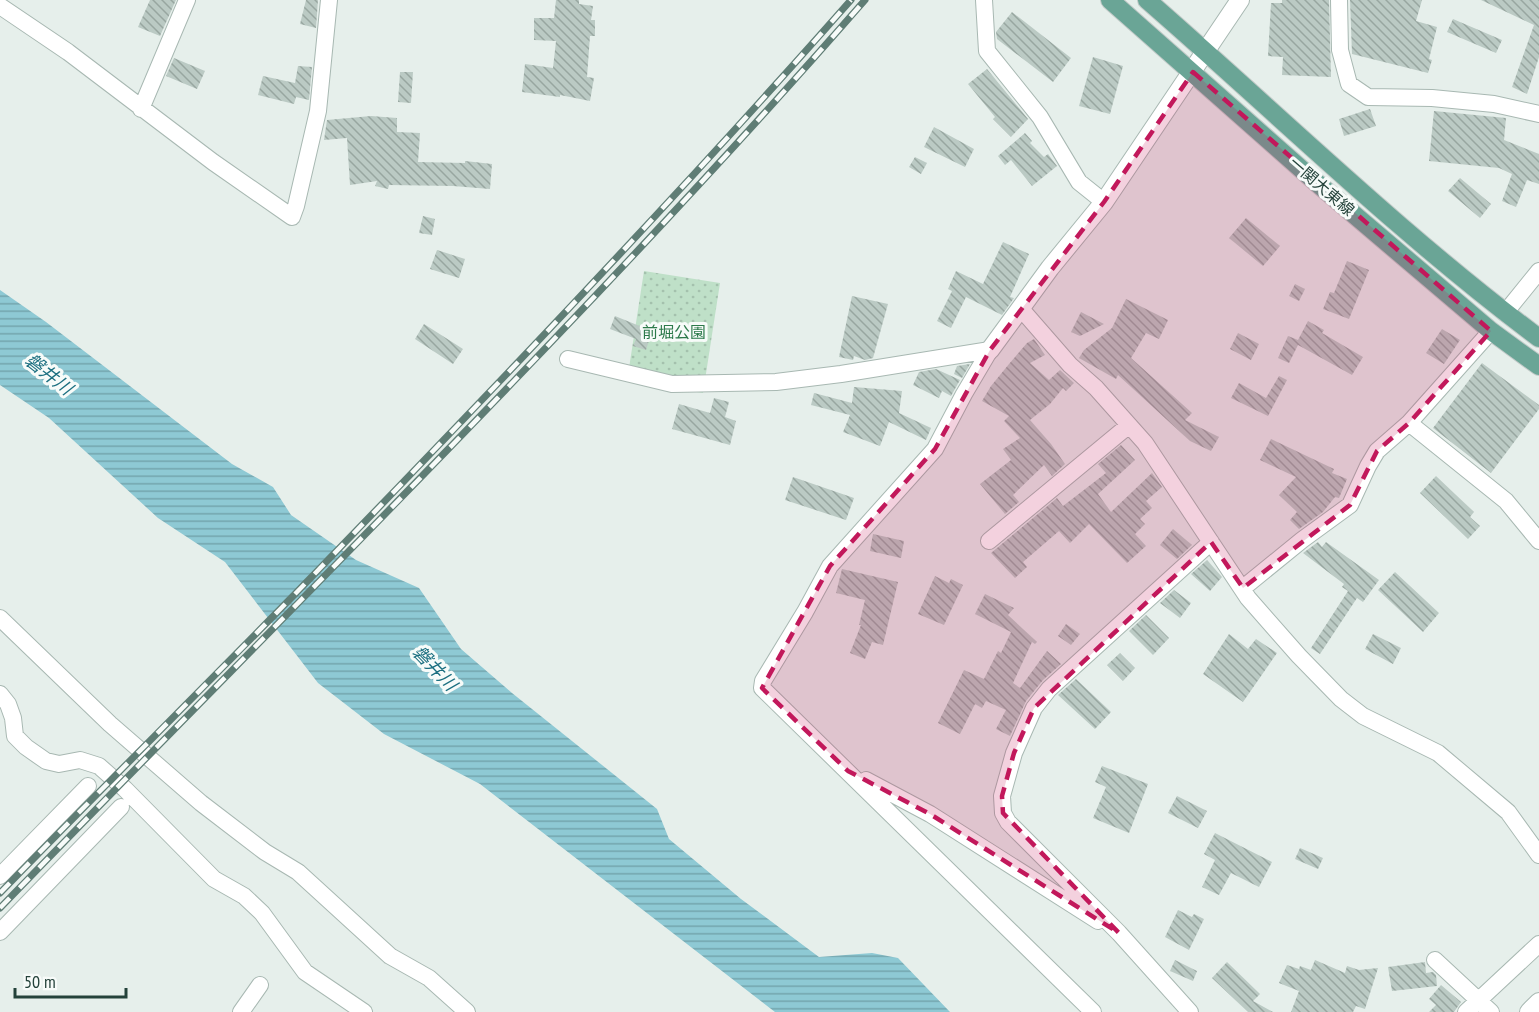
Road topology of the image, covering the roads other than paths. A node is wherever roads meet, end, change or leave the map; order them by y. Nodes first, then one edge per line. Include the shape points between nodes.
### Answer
1 (187, 0) edge
2 (329, 0) edge
3 (984, 0) edge
4 (1110, 0) edge
5 (1147, 0) edge
6 (1240, 0) edge
7 (1339, 0) edge
8 (0, 6) edge
9 (1206, 52) junction
10 (1193, 72) junction
11 (141, 109) junction
12 (1539, 114) edge
13 (1104, 202) junction
14 (1539, 271) edge
15 (1022, 309) junction
16 (1505, 313) junction
17 (1491, 331) junction
18 (1539, 338) edge
19 (990, 350) junction
20 (568, 359) dead end
21 (1539, 366) edge
22 (1409, 423) junction
23 (1128, 426) junction
24 (989, 541) dead end
25 (1539, 541) edge
26 (1211, 542) junction
27 (1243, 588) junction
28 (0, 618) edge
29 (0, 694) edge
30 (848, 771) junction
31 (88, 786) dead end
32 (121, 807) dead end
33 (1539, 855) edge
34 (0, 876) edge
35 (0, 932) edge
36 (1119, 933) junction
37 (1539, 944) edge
38 (1435, 960) dead end
39 (260, 985) dead end
40 (1539, 1002) edge
41 (1472, 1006) edge
42 (465, 1011) edge
43 (241, 1012) edge
44 (364, 1012) edge
45 (1093, 1012) edge
46 (1190, 1012) edge
47 (1491, 1012) edge
48 (1529, 1012) edge

1 - 11 street
2 - 11 street via 318,111 292,217
3 - 13 street via 987,51 1040,117 1079,182
4 - 10 main road, 一関大東線
5 - 9 main road, 一関大東線
6 - 9 street
7 - 12 street via 1340,50 1349,84 1368,97 1494,104
8 - 11 street
9 - 10 street
9 - 16 main road, 一関大東線 via 1411,235
10 - 13 street
10 - 17 main road, 一関大東線
13 - 15 street
14 - 16 street
15 - 19 street
15 - 23 street
16 - 18 main road, 一関大東線
17 - 21 main road, 一関大東線
17 - 22 street
19 - 20 street via 776,382 672,384
19 - 30 street via 935,449 831,566 763,681 762,688
22 - 25 street via 1506,501
22 - 27 street via 1377,451 1350,505
23 - 24 street
23 - 26 street via 1145,443
26 - 27 street
26 - 36 street via 1049,689 1034,708 1014,753 1002,796 1008,822
27 - 33 street via 1341,699 1363,716 1438,753 1508,812
28 - 42 street via 110,724 201,803 298,872 390,956 429,978
29 - 44 street via 13,717 15,736 26,747 46,761 59,764 80,760 99,766 214,879 262,913 305,972
30 - 36 street via 930,814
30 - 45 street
31 - 34 street
32 - 35 street
36 - 46 street
37 - 41 street
38 - 41 street
39 - 43 street
40 - 48 street
41 - 47 street

